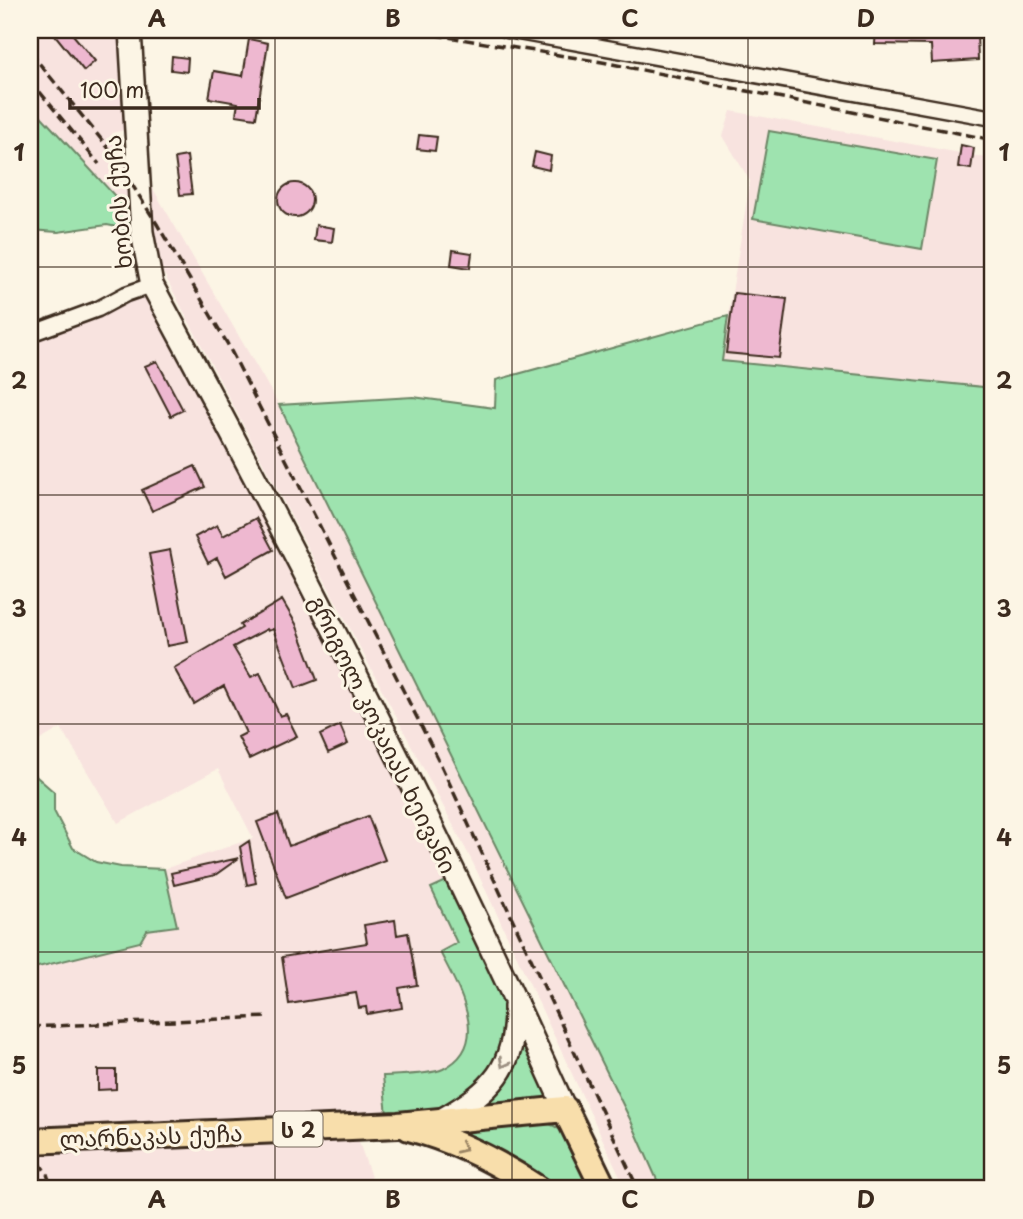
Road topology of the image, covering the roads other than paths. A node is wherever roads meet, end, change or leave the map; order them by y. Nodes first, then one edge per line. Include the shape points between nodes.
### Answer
1 (130, 30) edge
2 (507, 30) edge
3 (993, 118) edge
4 (152, 285) junction
5 (30, 334) edge
6 (514, 997) junction
7 (565, 1109) junction
8 (438, 1121) junction
9 (398, 1125) junction
10 (30, 1141) edge
11 (538, 1189) edge
12 (604, 1189) edge

1 - 4 main road, ხობის ქუჩა via 142,232
2 - 3 street
4 - 5 street
4 - 6 main road, გრიგოლ კოკაიას ხეივანი via 319,601
6 - 7 main road, გრიგოლ კოკაიას ხეივანი
6 -> 8 main road via 512,1048 498,1074 472,1102
7 - 8 highway, ლარნაკას ქუჩა / ს 2
7 - 12 highway, გრიგოლ კოკაიას ხეივანი
8 - 9 highway, ლარნაკას ქუჩა / ს 2
9 - 10 highway, ლარნაკას ქუჩა / ს 2
9 -> 11 highway via 475,1153

